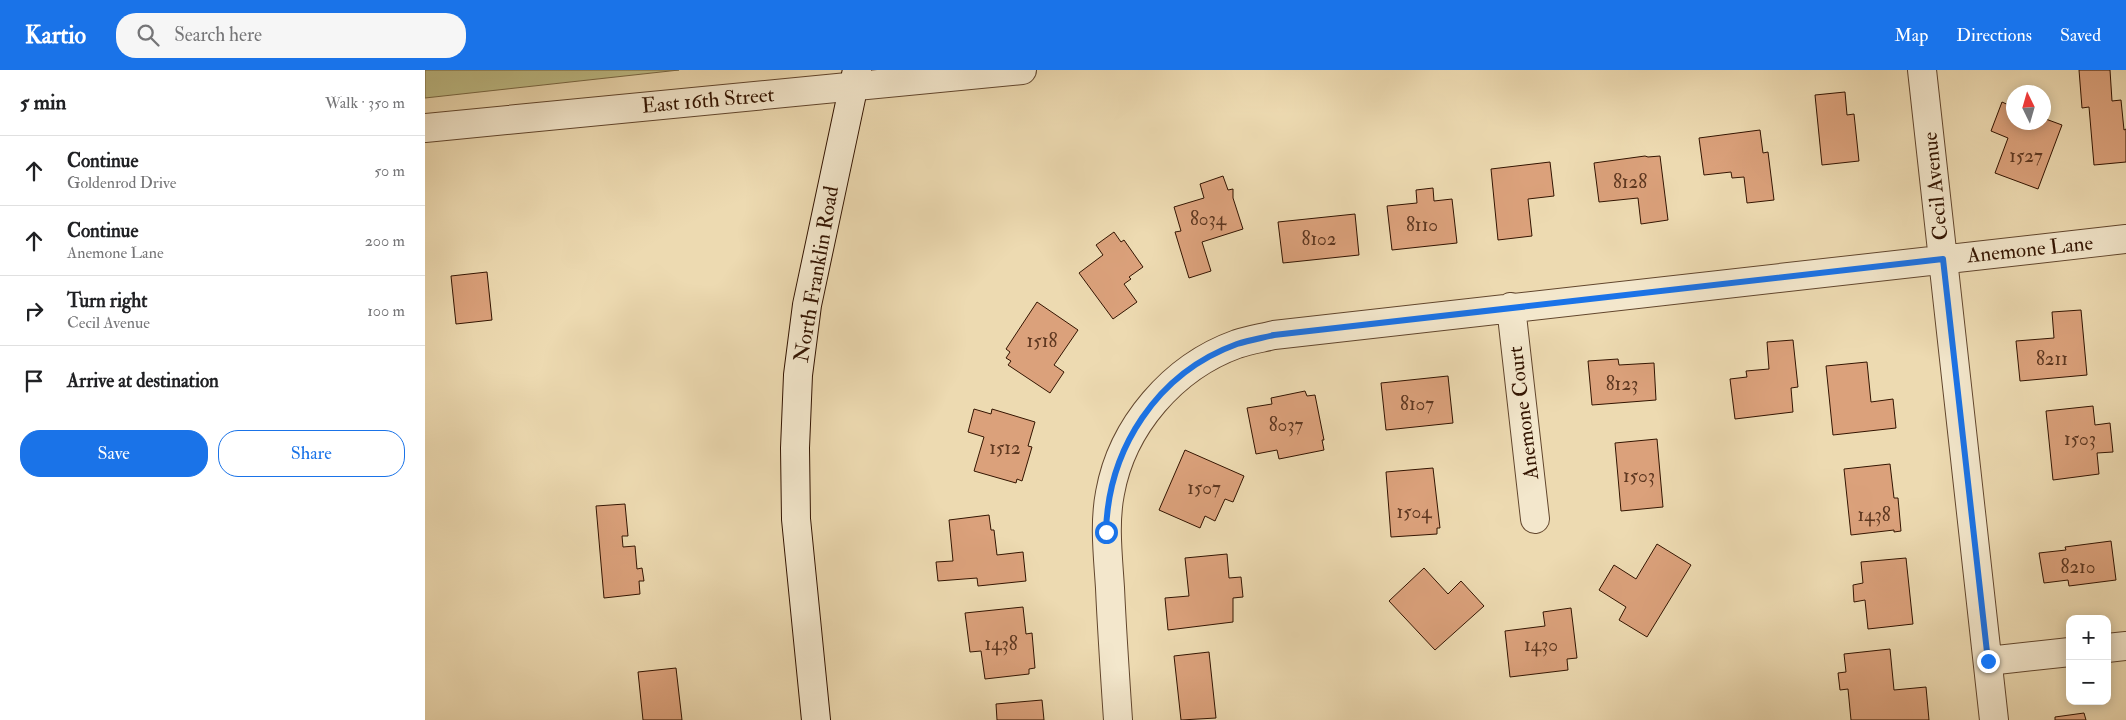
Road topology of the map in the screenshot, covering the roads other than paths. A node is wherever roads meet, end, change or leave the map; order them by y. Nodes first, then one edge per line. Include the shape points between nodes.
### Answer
1 (1022, 70) edge
2 (1922, 70) edge
3 (855, 78) edge
4 (425, 128) edge
5 (2126, 239) edge
6 (1943, 259) junction
7 (1511, 307) junction
8 (1535, 519) dead end
9 (2126, 646) edge
10 (2111, 648) edge
11 (2066, 652) edge
12 (1988, 661) junction
13 (816, 720) edge
14 (1118, 720) edge
15 (1995, 720) edge

1 - 3 street, East 16th Street
2 - 6 street, Cecil Avenue
3 - 4 street, East 16th Street
3 - 13 street, North Franklin Road via 807,305 797,384 796,519
5 - 6 street, Anemone Lane
6 - 7 street, Anemone Lane
6 - 12 street, Cecil Avenue
7 - 8 street, Anemone Court
7 - 14 street, Anemone Lane via 1274,335 1238,344 1195,366 1149,406 1129,437 1110,489 1106,532
9 - 10 street
11 - 12 street
12 - 15 street, Cecil Avenue

